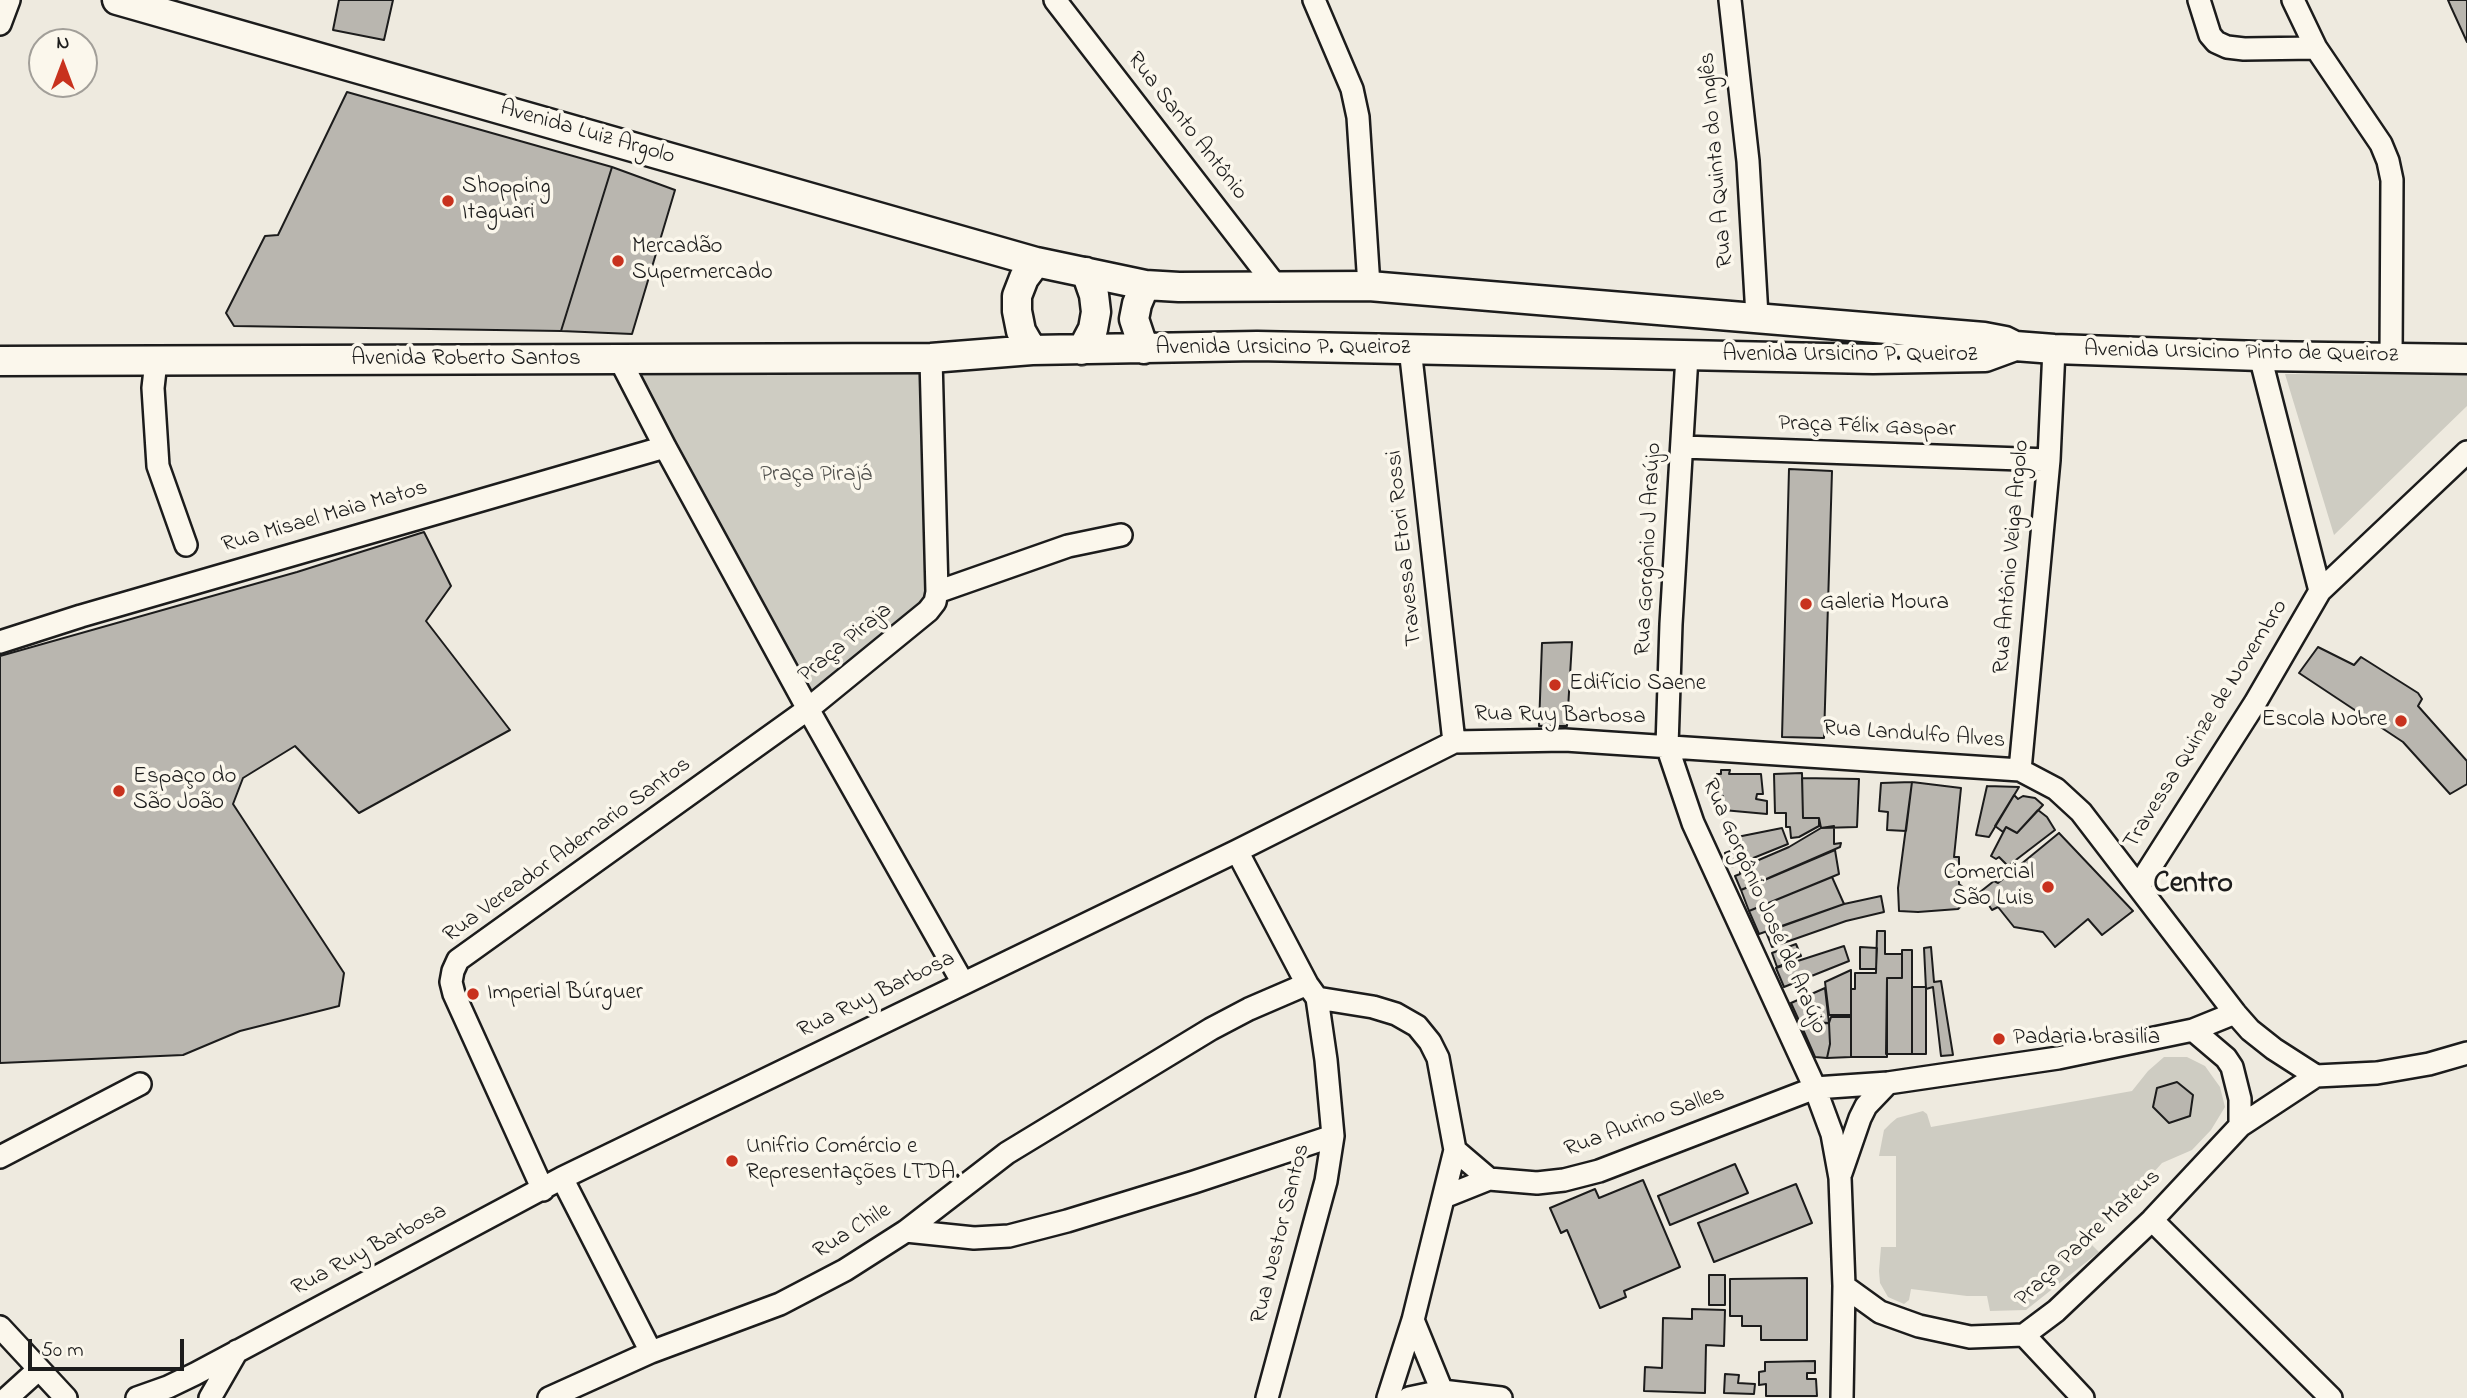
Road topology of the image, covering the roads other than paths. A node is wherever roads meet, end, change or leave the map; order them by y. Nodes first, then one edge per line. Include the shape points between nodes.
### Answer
1 (9, 0) edge
2 (117, 0) edge
3 (1314, 0) edge
4 (1730, 0) edge
5 (2199, 0) edge
6 (2293, 0) edge
7 (1057, 1) edge
8 (0, 24) edge
9 (2316, 48) junction
10 (1060, 267) junction
11 (1145, 285) junction
12 (1276, 286) junction
13 (1369, 286) junction
14 (1757, 316) junction
15 (2015, 346) junction
16 (1410, 348) junction
17 (1144, 349) junction
18 (2054, 349) junction
19 (1032, 350) junction
20 (1082, 350) junction
21 (1687, 356) junction
22 (2260, 356) junction
23 (931, 358) junction
24 (2391, 359) junction
25 (2467, 359) edge
26 (620, 360) junction
27 (0, 361) edge
28 (156, 361) junction
29 (665, 447) junction
30 (1683, 447) junction
31 (2467, 453) edge
32 (2049, 460) junction
33 (1121, 536) dead end
34 (186, 545) dead end
35 (2320, 591) junction
36 (937, 592) junction
37 (0, 642) edge
38 (808, 709) junction
39 (1454, 742) junction
40 (1667, 746) junction
41 (2020, 769) junction
42 (1237, 851) junction
43 (2139, 885) junction
44 (963, 983) junction
45 (1312, 991) junction
46 (2235, 1013) junction
47 (2193, 1030) junction
48 (2467, 1053) edge
49 (2316, 1076) junction
50 (1888, 1083) junction
51 (140, 1084) dead end
52 (1815, 1088) junction
53 (2240, 1126) junction
54 (1333, 1136) junction
55 (1455, 1150) junction
56 (0, 1157) edge
57 (562, 1178) junction
58 (1840, 1178) junction
59 (1489, 1179) junction
60 (543, 1190) junction
61 (1444, 1197) junction
62 (2152, 1220) junction
63 (906, 1231) junction
64 (1844, 1286) junction
65 (1413, 1320) junction
66 (0, 1327) edge
67 (2024, 1335) junction
68 (237, 1351) junction
69 (651, 1352) junction
70 (39, 1368) junction
71 (2063, 1388) edge
72 (1442, 1391) junction
73 (7, 1398) edge
74 (66, 1398) edge
75 (137, 1398) edge
76 (211, 1398) edge
77 (549, 1398) edge
78 (1266, 1398) edge
79 (1388, 1398) edge
80 (1409, 1398) edge
81 (1501, 1398) edge
82 (1842, 1398) edge
83 (2083, 1398) edge
84 (2331, 1398) edge

1 - 8 street
2 - 10 main road, Avenida Luiz Argolo
3 - 13 street via 1352,89 1358,117
4 - 14 street, Rua A Quinta do Inglês via 1748,161
5 - 9 street via 2210,35 2227,47
6 - 9 street
7 - 12 street, Rua Santo Antônio
9 - 24 street via 2382,144 2388,160 2392,180
10 - 11 main road, Avenida Ursicino P. Queiroz
10 - 19 main road via 1024,278 1017,296 1021,331
10 - 20 main road via 1094,295 1093,329
11 - 12 main road, Avenida Ursicino P. Queiroz
11 - 17 main road via 1134,319
12 - 13 main road, Avenida Ursicino P. Queiroz
13 - 14 main road, Avenida Ursicino P. Queiroz
14 - 15 main road, Avenida Ursicino P. Queiroz via 1984,337
15 - 18 main road, Avenida Ursicino Pinto de Queiroz
15 - 21 main road, Avenida Ursicino P. Queiroz via 1984,357 1940,359
16 - 17 main road, Avenida Ursicino P. Queiroz
16 - 21 main road, Avenida Ursicino P. Queiroz
16 - 39 street, Travessa Etori Rossi
17 - 20 main road, Avenida Ursicino P. Queiroz
18 - 22 main road, Avenida Ursicino Pinto de Queiroz
18 - 32 street, Rua Antônio Veiga Argolo
19 - 20 main road, Avenida Ursicino P. Queiroz
19 - 23 main road, Avenida Ursicino P. Queiroz
21 - 30 street, Rua Gorgônio J Araújo
22 - 24 main road, Avenida Ursicino Pinto de Queiroz
22 - 35 street
23 - 26 main road, Avenida Roberto Santos
23 - 36 street
24 - 25 main road, Avenida Ursicino Pinto de Queiroz
26 - 28 main road, Avenida Roberto Santos
26 - 29 street, Praça Piraja
27 - 28 main road, Avenida Roberto Santos
28 - 34 street via 153,388 158,466
29 - 37 street, Rua Misael Maia Matos
29 - 38 street, Praça Piraja
30 - 32 street, Praça Félix Gaspar
30 - 40 street, Rua Gorgônio J Araújo
31 - 35 street, Travessa Quinze de Novembro
32 - 41 street, Rua Antônio Veiga Argolo
33 - 36 street via 1068,546
35 - 43 street, Travessa Quinze de Novembro
36 - 38 street, Praça Piraja via 928,611
38 - 44 street
38 - 60 street, Rua Vereador Ademario Santos via 458,960 451,982 454,994
39 - 40 street, Rua Ruy Barbosa via 1565,740
39 - 42 street, Rua Ruy Barbosa
40 - 41 street, Rua Landulfo Alves
40 - 52 street, Rua Gorgônio José de Araújo via 1693,823
41 - 43 street, Rua Landulfo Alves via 2056,789 2081,812
42 - 44 street, Rua Ruy Barbosa
42 - 45 street, Rua Nestor Santos
43 - 46 street, Rua Landulfo Alves
44 - 57 street, Rua Ruy Barbosa
45 - 54 street, Rua Nestor Santos via 1326,1060
45 - 55 street via 1396,1014 1417,1026 1438,1058
45 - 63 street, Rua Chile via 1249,1009 1212,1029 1018,1146
46 - 47 street
46 - 49 street, Rua Landulfo Alves via 2274,1049
47 - 50 street via 2058,1058
47 - 53 street via 2232,1067 2240,1098
48 - 49 street via 2377,1073
49 - 53 street, Praça Padre Mateus
50 - 52 street
50 - 58 street via 1866,1106
51 - 56 street
52 - 58 street via 1832,1135
52 - 59 street, Rua Aurino Salles via 1599,1171 1536,1183
53 - 62 street, Praça Padre Mateus
54 - 63 street via 1009,1236 974,1238
54 - 78 street, Rua Nestor Santos via 1326,1181
55 - 59 street
55 - 61 street
57 - 60 street, Rua Ruy Barbosa
57 - 69 street
58 - 64 street
59 - 61 street, Rua Aurino Salles
60 - 68 street, Rua Ruy Barbosa
61 - 65 street
62 - 67 street, Praça Padre Mateus via 2056,1311
62 - 84 street
63 - 69 street, Rua Chile via 780,1304
64 - 67 street, Praça Padre Mateus via 1880,1312 1919,1326 1970,1337
64 - 82 street
65 - 72 street
65 - 79 street
66 - 70 street
67 - 71 street
68 - 75 street, Rua Ruy Barbosa
68 - 76 street
69 - 77 street, Rua Chile
70 - 73 street
70 - 74 street
71 - 83 street
72 - 80 street
72 - 81 street

